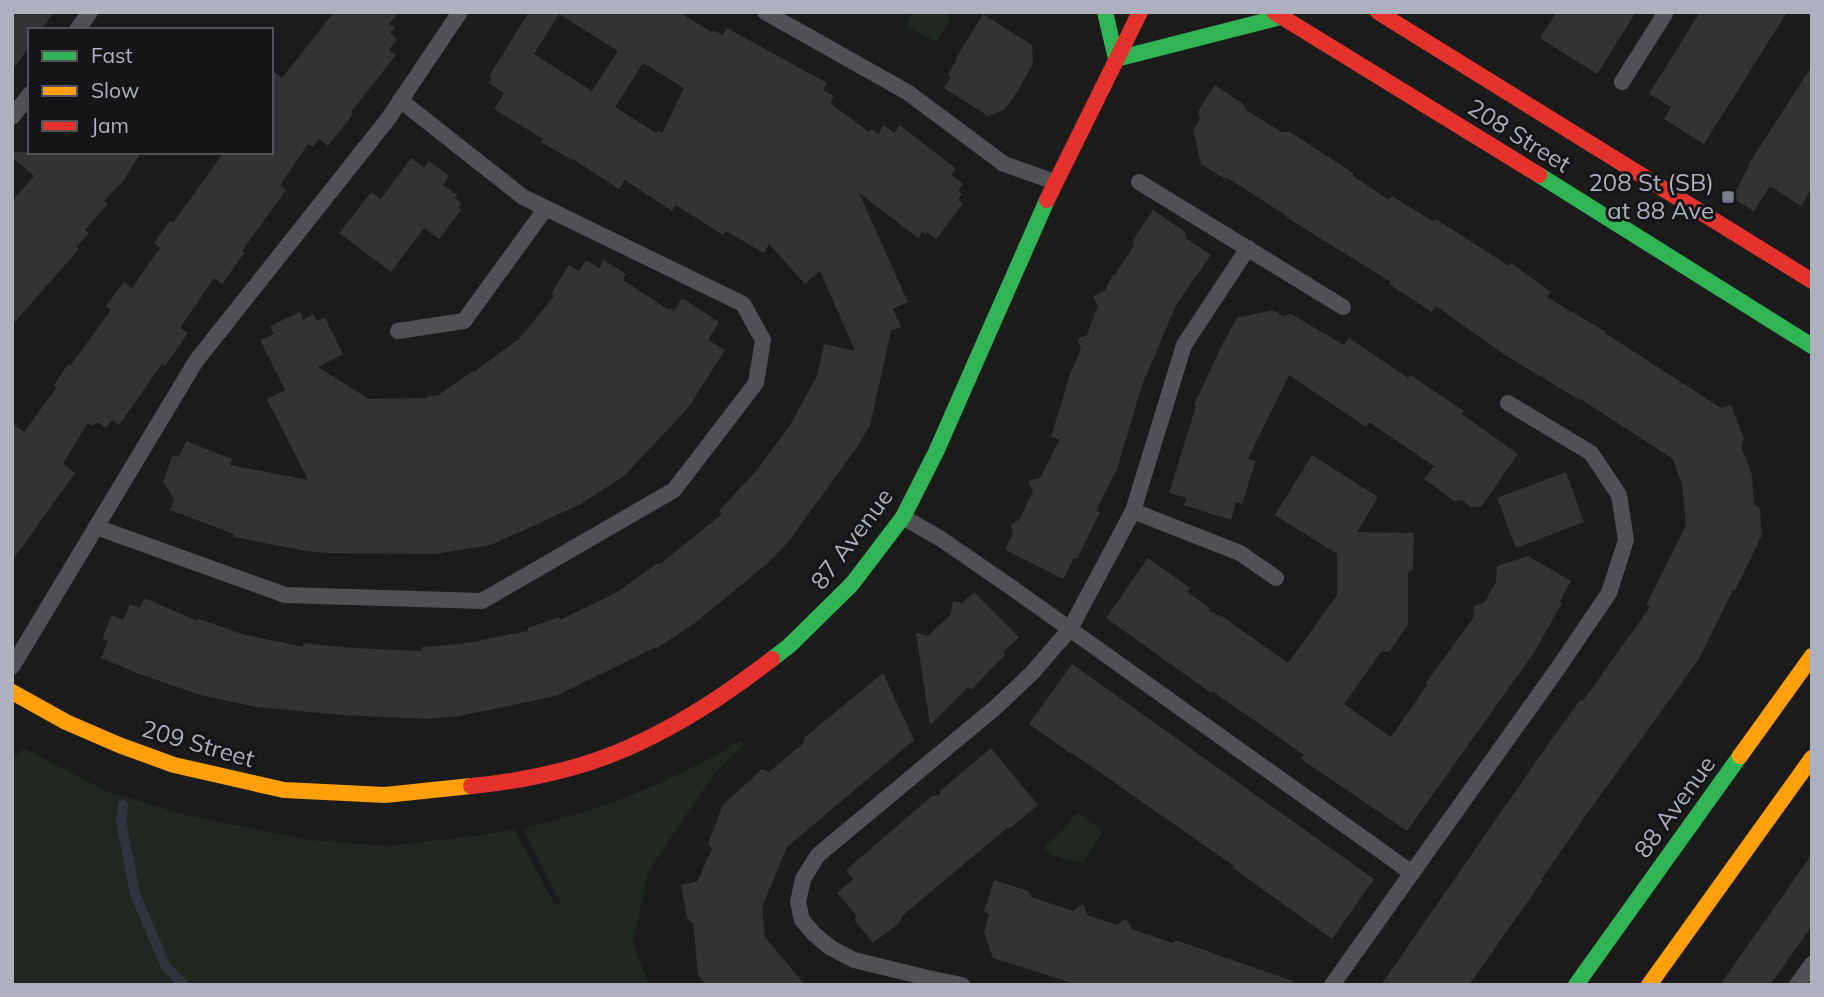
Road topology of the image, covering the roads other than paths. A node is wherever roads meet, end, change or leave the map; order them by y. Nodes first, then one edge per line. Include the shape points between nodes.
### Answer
1 (90, 12) edge
2 (460, 12) edge
3 (765, 12) edge
4 (1105, 12) edge
5 (1140, 12) edge
6 (1378, 12) edge
7 (1667, 12) edge
8 (1277, 15) edge
9 (78, 28) edge
10 (1116, 59) junction
11 (1622, 82) dead end
12 (28, 97) edge
13 (400, 100) junction
14 (12, 117) edge
15 (1055, 182) junction
16 (1139, 182) dead end
17 (546, 208) junction
18 (1248, 248) junction
19 (1812, 281) edge
20 (1343, 307) dead end
21 (398, 331) dead end
22 (1812, 346) edge
23 (1508, 403) dead end
24 (1132, 511) junction
25 (903, 517) junction
26 (96, 527) junction
27 (1276, 578) dead end
28 (1070, 629) junction
29 (1812, 656) edge
30 (12, 667) edge
31 (12, 692) edge
32 (1812, 758) edge
33 (385, 795) joint
34 (1412, 873) junction
35 (1812, 964) edge
36 (962, 985) edge
37 (1332, 985) edge
38 (1576, 985) edge
39 (1649, 985) edge
40 (1797, 985) edge

1 - 9 lane
2 - 13 lane
3 - 15 lane via 907,92 1004,164
4 - 10 main road
5 - 10 main road, 87 Avenue
6 - 19 main road, 208 Street
7 - 11 lane
8 - 10 main road
8 - 22 main road, 208 Street
10 - 15 main road, 87 Avenue
12 - 14 lane
13 - 17 lane via 523,197
13 - 26 lane via 196,361
15 - 25 main road, 87 Avenue
16 - 18 lane
17 - 21 lane via 464,321
17 - 26 lane via 743,304 763,340 756,383 674,490 482,601 285,594
18 - 20 lane
18 - 24 lane via 1185,345
23 - 34 lane via 1591,453 1619,495 1626,540 1609,593
24 - 27 lane via 1240,553
24 - 28 lane
25 - 28 lane
25 - 33 main road, 87 Avenue via 852,584 789,646 661,732 572,768 502,783
26 - 30 lane
28 - 34 lane
28 - 36 lane via 996,707 818,855 803,879 798,902 802,920 831,948 854,960
29 - 38 main road, 88 Avenue
31 - 33 main road, 209 Street via 66,722 174,765 284,790
32 - 39 main road
34 - 37 lane
35 - 40 lane

